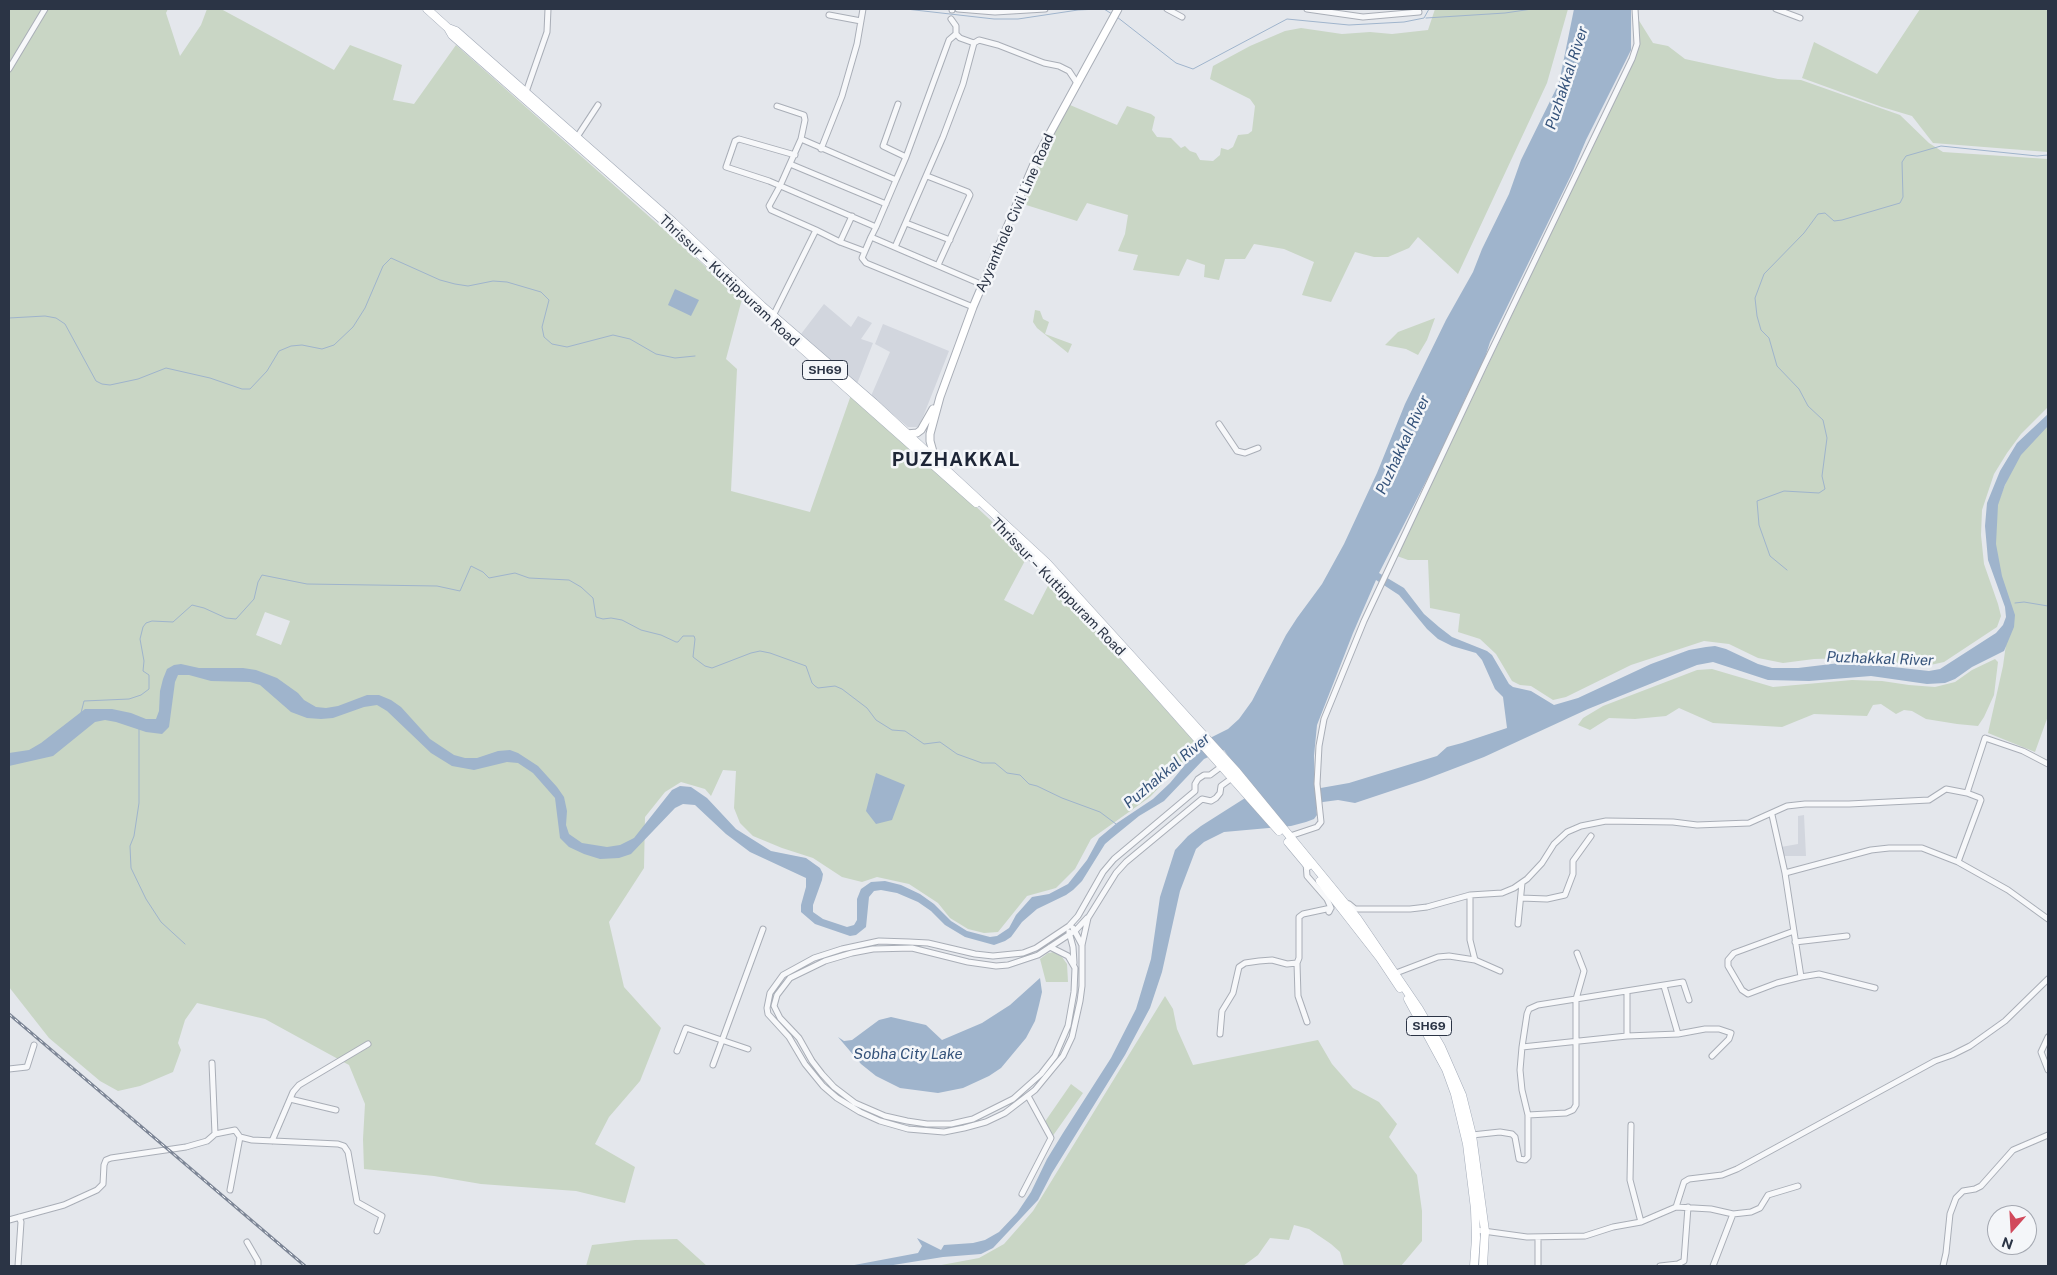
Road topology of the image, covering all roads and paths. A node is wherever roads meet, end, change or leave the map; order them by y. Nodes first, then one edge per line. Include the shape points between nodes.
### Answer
1 (45, 9) edge
2 (426, 9) edge
3 (548, 9) edge
4 (863, 9) edge
5 (958, 9) edge
6 (1044, 9) edge
7 (1118, 9) edge
8 (1167, 9) edge
9 (1307, 9) edge
10 (1635, 9) edge
11 (1776, 9) edge
12 (1316, 10) edge
13 (1419, 12) dead end
14 (829, 15) dead end
15 (1182, 17) dead end
16 (1800, 18) dead end
17 (951, 19) dead end
18 (861, 21) junction
19 (448, 28) junction
20 (956, 34) junction
21 (974, 43) junction
22 (9, 70) edge
23 (1077, 83) junction
24 (526, 92) junction
25 (898, 104) dead end
26 (598, 105) dead end
27 (777, 106) dead end
28 (577, 137) junction
29 (801, 139) junction
30 (821, 149) junction
31 (794, 155) junction
32 (906, 157) junction
33 (790, 164) junction
34 (926, 176) junction
35 (896, 180) junction
36 (780, 186) junction
37 (886, 204) junction
38 (852, 216) junction
39 (906, 223) junction
40 (876, 228) junction
41 (816, 230) junction
42 (871, 237) junction
43 (950, 240) junction
44 (840, 242) junction
45 (895, 247) junction
46 (864, 251) junction
47 (938, 266) junction
48 (983, 285) junction
49 (974, 307) junction
50 (773, 316) junction
51 (940, 397) junction
52 (1219, 424) dead end
53 (907, 434) junction
54 (1258, 448) dead end
55 (935, 459) junction
56 (1045, 565) junction
57 (1221, 761) junction
58 (2048, 764) edge
59 (1232, 778) junction
60 (1248, 791) junction
61 (1967, 793) junction
62 (1772, 814) junction
63 (1591, 836) dead end
64 (1287, 837) junction
65 (1305, 854) junction
66 (1958, 862) junction
67 (1306, 863) junction
68 (1785, 872) junction
69 (1522, 883) junction
70 (1470, 895) junction
71 (1521, 898) junction
72 (1088, 918) junction
73 (2048, 919) edge
74 (1518, 924) dead end
75 (1069, 926) junction
76 (764, 929) dead end
77 (1076, 930) junction
78 (1794, 931) junction
79 (1069, 933) junction
80 (1847, 936) dead end
81 (1796, 942) junction
82 (928, 943) junction
83 (1082, 945) junction
84 (1050, 947) junction
85 (927, 951) junction
86 (1577, 953) dead end
87 (814, 958) junction
88 (1475, 960) junction
89 (1297, 963) junction
90 (818, 964) junction
91 (1074, 964) junction
92 (1500, 971) dead end
93 (1396, 973) junction
94 (1801, 977) junction
95 (2048, 979) edge
96 (1664, 986) junction
97 (1875, 988) dead end
98 (771, 991) junction
99 (1627, 992) junction
100 (777, 995) junction
101 (1576, 999) junction
102 (1689, 1000) dead end
103 (1307, 1022) dead end
104 (1220, 1034) dead end
105 (1678, 1034) junction
106 (1627, 1036) junction
107 (799, 1038) junction
108 (2048, 1038) edge
109 (722, 1040) junction
110 (1576, 1040) junction
111 (793, 1043) junction
112 (368, 1044) dead end
113 (34, 1045) dead end
114 (1522, 1047) junction
115 (748, 1049) dead end
116 (677, 1051) dead end
117 (1712, 1056) dead end
118 (212, 1063) dead end
119 (713, 1065) dead end
120 (9, 1069) edge
121 (2048, 1070) edge
122 (1028, 1096) junction
123 (290, 1098) junction
124 (336, 1110) dead end
125 (1528, 1115) junction
126 (1631, 1125) dead end
127 (215, 1134) junction
128 (1472, 1135) junction
129 (2048, 1135) edge
130 (240, 1137) junction
131 (272, 1141) junction
132 (1798, 1186) dead end
133 (230, 1190) dead end
134 (1022, 1194) dead end
135 (1676, 1207) junction
136 (1688, 1208) junction
137 (1733, 1214) junction
138 (19, 1217) junction
139 (9, 1220) edge
140 (1641, 1222) junction
141 (1476, 1230) junction
142 (378, 1231) dead end
143 (1485, 1231) junction
144 (1538, 1238) junction
145 (247, 1242) dead end
146 (18, 1266) edge
147 (258, 1266) edge
148 (1474, 1266) edge
149 (1483, 1266) edge
150 (1538, 1266) edge
151 (1660, 1266) edge
152 (1713, 1266) edge
153 (1943, 1266) edge

1 - 22 street
2 - 19 main road, Thrissur – Kuttippuram Road / SH69
3 - 24 street via 547,32
4 - 18 street
5 - 6 street via 995,12
7 - 23 main road, Ayyanthole Civil Line Road
8 - 15 street
9 - 12 street
10 - 64 street via 1637,44 1632,59 1364,621 1324,719 1317,784 1321,822 1317,827
11 - 16 street
12 - 13 street via 1363,17
14 - 18 street
17 - 20 street via 956,26
18 - 30 street via 842,96
19 - 24 main road, Thrissur – Kuttippuram Road via 456,31
19 - 56 main road, Thrissur – Kuttippuram Road / SH69 via 452,35
20 - 21 street
20 - 32 street via 949,40
21 - 23 street via 979,40 998,45 1059,66 1069,71
21 - 34 street via 963,84
23 - 48 main road, Ayyanthole Civil Line Road via 1037,157
24 - 28 main road, Thrissur – Kuttippuram Road
25 - 32 street via 883,146
26 - 28 street
27 - 29 street via 804,115
28 - 50 main road, Thrissur – Kuttippuram Road
29 - 30 street
29 - 31 street
30 - 35 street
31 - 33 street
31 - 36 street via 742,139 735,141 727,169
32 - 35 street
33 - 36 street
33 - 37 street
34 - 39 street
34 - 43 street via 970,195
35 - 37 street
36 - 38 street
36 - 41 street via 770,201 770,210
37 - 40 street
38 - 40 street
38 - 44 street
39 - 43 street
39 - 45 street
40 - 42 street
41 - 44 street
41 - 50 street
42 - 45 street
42 - 46 street
43 - 47 street
44 - 46 street
45 - 47 street
46 - 49 street via 862,260 866,263
47 - 48 street
48 - 49 main road, Ayyanthole Civil Line Road
49 - 51 main road, Ayyanthole Civil Line Road
50 - 53 main road, Thrissur – Kuttippuram Road
51 - 53 main road, Ayyanthole Civil Line Road via 924,427 917,433
51 - 55 main road, Ayyanthole Civil Line Road via 930,441
52 - 54 street via 1237,451 1245,453
53 - 55 main road, Thrissur – Kuttippuram Road
55 - 56 main road, Thrissur – Kuttippuram Road
56 - 57 main road, Thrissur – Kuttippuram Road / SH69
57 - 59 main road, Thrissur – Kuttippuram Road / SH69
57 - 60 main road
57 - 75 street via 1210,775 1198,779 1195,791 1114,859
58 - 61 street via 1985,738
59 - 60 main road, Thrissur – Kuttippuram Road
59 - 72 street via 1221,786 1216,798 1210,801 1202,799 1126,862
60 - 64 main road
60 - 64 main road
61 - 62 street via 1946,789 1929,800 1805,804 1787,806
61 - 66 street via 1981,800
62 - 68 street
62 - 69 street via 1749,823 1723,825 1606,821 1581,826 1567,832 1554,844 1542,863
63 - 71 street via 1573,862 1573,874 1565,895 1547,899
64 - 65 main road
64 - 67 main road
65 - 70 street via 1355,909 1426,907
65 - 93 main road, SH69
66 - 68 street via 1922,848 1889,848
66 - 73 street via 2008,890
67 - 89 street via 1308,876 1328,899 1330,910 1303,914 1299,918
67 - 141 main road via 1401,989 1446,1070 1467,1144
68 - 78 street
69 - 70 street via 1502,893
69 - 71 street
70 - 88 street via 1470,940
71 - 74 street
72 - 77 street
72 - 83 street
75 - 77 street
75 - 79 street
75 - 82 street via 1036,948 1008,956 976,954
76 - 109 street
77 - 79 street
77 - 83 street
78 - 81 street
78 - 94 street via 1734,953 1728,960 1728,966 1742,990 1748,994
79 - 84 street
79 - 91 street
80 - 81 street
81 - 94 street
82 - 85 street
82 - 87 street via 878,941
83 - 122 street via 1082,986 1072,1037 1053,1070
84 - 85 street via 1022,961 996,966
84 - 91 street via 1068,956
85 - 90 street via 873,949
86 - 101 street via 1584,971
87 - 90 street
87 - 98 street via 784,975
88 - 92 street
88 - 93 street via 1438,957
89 - 103 street via 1299,1000
89 - 104 street via 1272,960 1245,963 1239,967 1233,993 1222,1011
90 - 100 street via 790,978
91 - 107 street via 1072,1010 1055,1056 1041,1074 1013,1099 973,1118 951,1124 926,1124 885,1116 855,1103 834,1087 812,1061
93 - 128 main road, SH69 via 1448,1063 1462,1095
94 - 97 street via 1819,974
95 - 135 street via 2005,1021 1970,1046 1935,1061 1737,1169 1722,1175 1689,1178 1684,1182
96 - 99 street
96 - 102 street via 1683,982
96 - 105 street
98 - 100 street
98 - 111 street via 767,1001 768,1014
99 - 101 street
99 - 106 street
100 - 107 street via 775,1012
101 - 110 street
101 - 114 street via 1529,1009
105 - 106 street
105 - 117 street via 1704,1029 1731,1033
106 - 110 street
107 - 111 street
108 - 121 street via 2040,1052
109 - 115 street
109 - 116 street via 686,1028
109 - 119 street
110 - 114 street
110 - 125 street via 1576,1106 1566,1113
111 - 122 street via 812,1072 837,1098 891,1125 944,1132 964,1128 1005,1113
112 - 123 street via 310,1077
113 - 120 street via 27,1067
114 - 125 street via 1520,1070
118 - 127 street
122 - 134 street via 1051,1138
123 - 124 street
123 - 131 street
125 - 128 street via 1529,1152 1525,1160 1519,1159 1512,1134
126 - 140 street via 1630,1180
127 - 130 street via 235,1130
127 - 138 street via 207,1141 186,1147 106,1160 103,1184 97,1190 64,1205
128 - 143 main road, SH69
129 - 153 street via 2013,1150 1981,1186 1963,1191 1956,1198 1950,1214
130 - 131 street
130 - 133 street
131 - 142 street via 344,1146 358,1202 382,1216
132 - 137 street via 1768,1196 1756,1211
135 - 136 street
135 - 140 street
136 - 137 street
136 - 151 street via 1684,1260
137 - 152 street
138 - 139 street
138 - 146 street
140 - 144 street via 1585,1236
141 - 143 street
141 - 148 main road
143 - 144 street
143 - 149 main road, SH69
144 - 150 street
145 - 147 street

